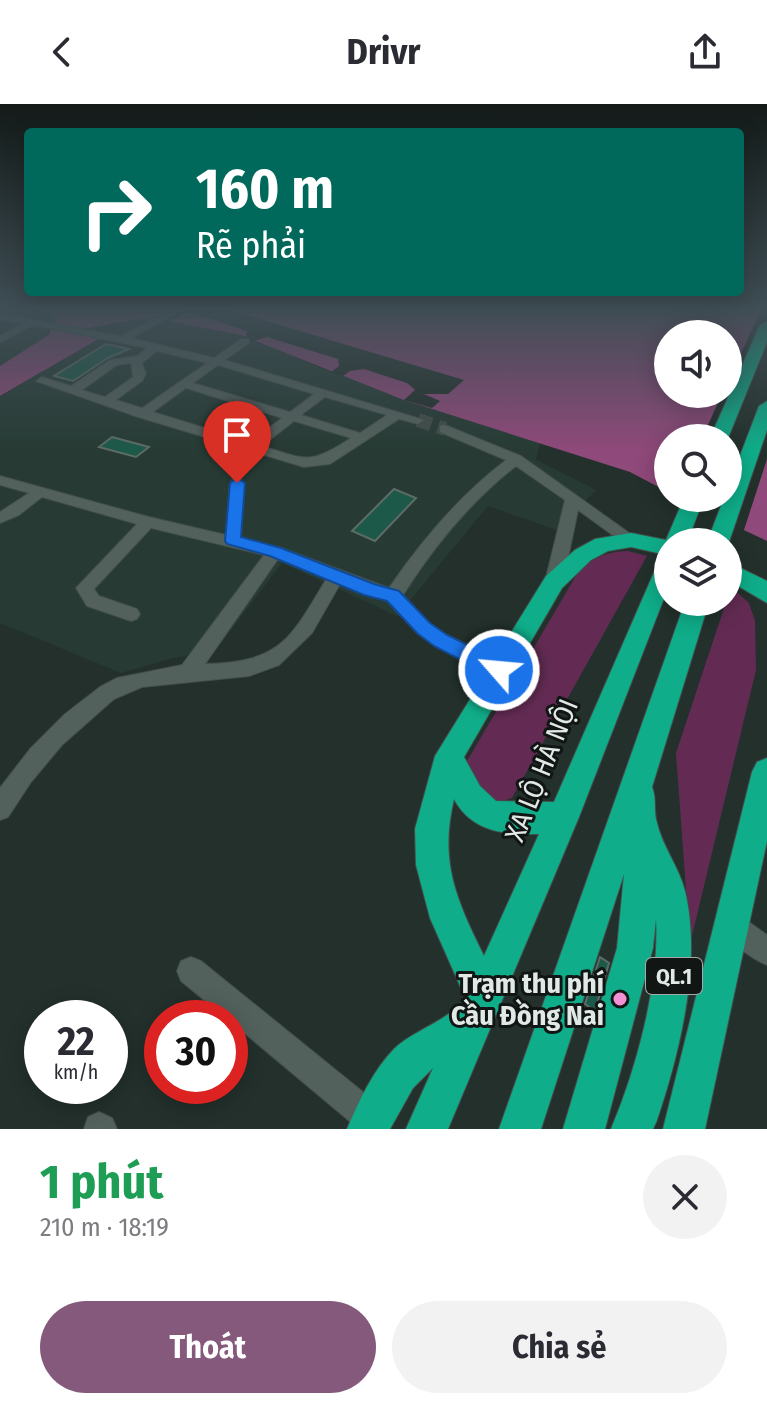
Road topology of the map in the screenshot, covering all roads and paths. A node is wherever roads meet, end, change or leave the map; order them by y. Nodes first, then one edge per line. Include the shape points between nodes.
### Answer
1 (144, 356) edge
2 (193, 356) edge
3 (223, 356) edge
4 (754, 356) edge
5 (140, 359) junction
6 (215, 361) junction
7 (42, 381) dead end
8 (184, 384) junction
9 (73, 390) junction
10 (321, 394) junction
11 (108, 400) junction
12 (767, 406) edge
13 (142, 414) junction
14 (396, 415) junction
15 (291, 417) junction
16 (418, 420) tunnel mouth
17 (725, 424) edge
18 (445, 429) tunnel mouth
19 (363, 438) junction
20 (253, 446) junction
21 (516, 459) junction
22 (0, 480) edge
23 (237, 483) dead end
24 (39, 492) junction
25 (572, 500) junction
26 (0, 518) edge
27 (148, 522) junction
28 (723, 528) edge
29 (631, 540) junction
30 (233, 541) junction
31 (275, 552) junction
32 (654, 552) edge
33 (337, 575) junction
34 (742, 577) edge
35 (554, 582) junction
36 (654, 589) edge
37 (767, 594) edge
38 (393, 596) junction
39 (131, 614) dead end
40 (693, 616) edge
41 (499, 670) junction
42 (188, 672) junction
43 (449, 756) junction
44 (767, 772) edge
45 (641, 783) junction
46 (0, 809) edge
47 (563, 817) junction
48 (640, 823) junction
49 (732, 923) junction
50 (767, 952) edge
51 (191, 971) dead end
52 (480, 1009) junction
53 (370, 1124) edge
54 (427, 1129) edge
55 (520, 1129) edge
56 (584, 1129) edge
57 (632, 1129) edge
58 (684, 1129) edge

1 - 5 street
2 - 6 street
3 - 6 street
4 - 17 highway
5 - 9 street via 114,362
5 - 11 street via 138,379
6 - 8 street
6 - 10 street
7 - 9 street
8 - 13 street
8 - 15 street
9 - 11 street
10 - 14 street
10 - 15 street
11 - 13 street
12 - 28 highway
13 - 20 street
14 - 16 street
14 - 19 street
15 - 19 street
15 - 20 street
18 - 21 street
19 - 20 street via 325,461 304,463
21 - 25 street
21 - 38 street via 474,491
22 - 24 street
23 - 30 street
24 - 26 street
24 - 27 street
25 - 29 street
25 - 35 street
27 - 30 street
27 - 39 street via 85,588 93,601
29 - 32 highway
29 - 35 highway via 603,544
30 - 31 street
31 - 33 street
31 - 42 street
33 - 38 street
33 - 42 street via 285,650 259,666
34 - 37 highway
35 - 41 highway
36 - 47 highway, XA LỘ HÀ NỘI
38 - 41 street via 440,640
40 - 45 highway, QL.1
41 - 43 highway
42 - 46 street via 123,684 100,699 29,765
43 - 47 highway via 466,794 486,815 508,820
43 - 52 highway via 431,829 432,865
44 - 49 highway
45 - 48 highway, QL.1
45 - 55 highway, QL.1 via 607,868
47 - 52 highway, XA LỘ HÀ NỘI
48 - 56 highway, QL.1 via 635,948
48 - 57 highway, QL.1 via 667,882 675,971
49 - 50 street
49 - 58 highway
51 - 53 street
52 - 53 highway via 408,1061
52 - 54 highway, XA LỘ HÀ NỘI

